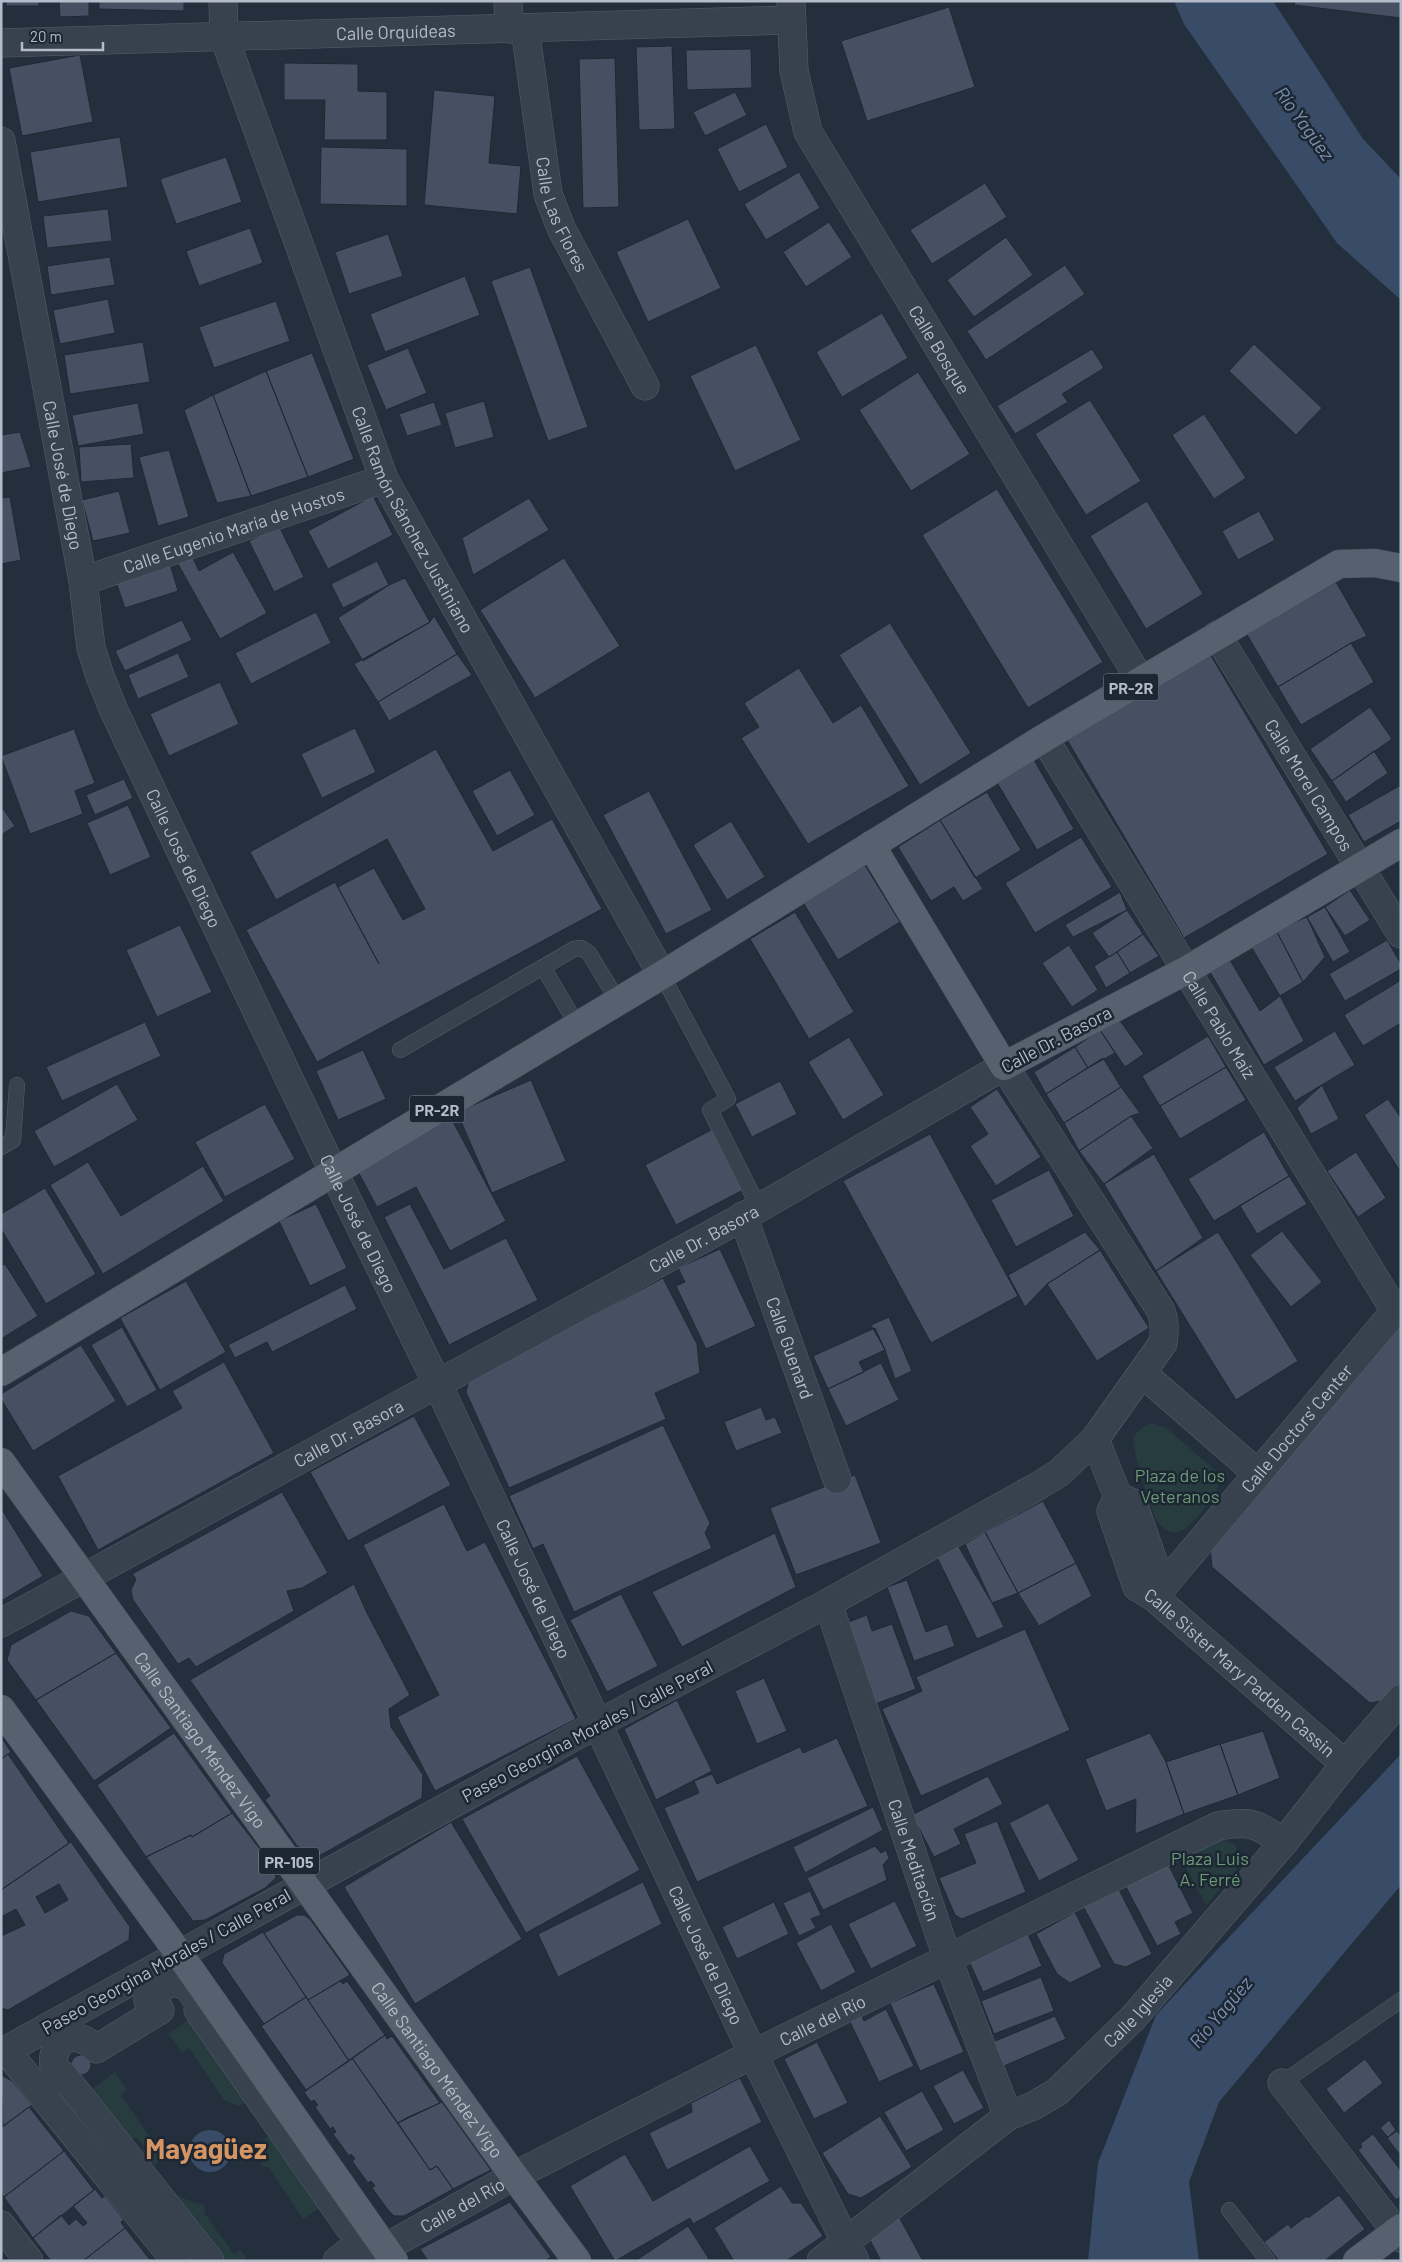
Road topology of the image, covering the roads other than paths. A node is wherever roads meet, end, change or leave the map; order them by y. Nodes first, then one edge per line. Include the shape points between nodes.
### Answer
1 (223, 1) edge
2 (508, 1) edge
3 (791, 11) edge
4 (517, 29) junction
5 (224, 37) junction
6 (1, 43) edge
7 (2, 155) edge
8 (645, 386) dead end
9 (384, 479) junction
10 (1388, 565) edge
11 (1401, 579) edge
12 (83, 581) junction
13 (1217, 635) junction
14 (1140, 681) junction
15 (1044, 738) junction
16 (1401, 843) edge
17 (871, 845) junction
18 (1360, 868) junction
19 (1401, 934) edge
20 (543, 967) junction
21 (1187, 970) junction
22 (662, 975) junction
23 (618, 1001) junction
24 (577, 1025) junction
25 (400, 1050) dead end
26 (1004, 1066) junction
27 (17, 1085) dead end
28 (1, 1146) edge
29 (333, 1171) junction
30 (751, 1212) junction
31 (1398, 1307) edge
32 (1, 1372) edge
33 (1142, 1373) junction
34 (438, 1384) junction
35 (1095, 1439) junction
36 (1, 1462) edge
37 (1257, 1473) junction
38 (837, 1479) dead end
39 (84, 1578) junction
40 (1158, 1592) junction
41 (828, 1603) junction
42 (1, 1623) edge
43 (1401, 1699) edge
44 (1, 1709) edge
45 (599, 1723) junction
46 (1345, 1764) junction
47 (1284, 1842) junction
48 (305, 1884) junction
49 (180, 1955) junction
50 (948, 1960) junction
51 (1401, 2000) edge
52 (4, 2051) edge
53 (753, 2054) junction
54 (1282, 2083) joint
55 (1008, 2116) junction
56 (514, 2176) junction
57 (1229, 2210) dead end
58 (1, 2225) edge
59 (1399, 2233) edge
60 (850, 2251) edge
61 (383, 2257) edge
62 (29, 2261) edge
63 (176, 2261) edge
64 (210, 2261) edge
65 (337, 2261) edge
66 (577, 2261) edge
67 (821, 2261) edge
68 (1268, 2261) edge
69 (1357, 2261) edge

1 - 5 street, Calle Ramón Sánchez Justiniano
2 - 4 street, Calle Las Flores
3 - 4 street, Calle Orquídeas
3 - 14 street, Calle Bosque via 794,71 808,132
4 - 5 street, Calle Orquídeas
4 - 8 street, Calle Las Flores via 548,194 560,228
5 - 6 street, Calle Orquídeas
5 - 9 street, Calle Ramón Sánchez Justiniano
7 - 12 street, Calle José de Diego
9 - 12 street, Calle Eugenio María de Hostos
9 - 22 street, Calle Ramón Sánchez Justiniano
10 - 11 main road
10 - 13 main road, PR-2R via 1339,564
12 - 29 street, Calle José de Diego via 91,648 114,712
13 - 14 main road, PR-2R
13 - 18 street, Calle Morel Campos
14 - 15 main road, PR-2R
15 - 17 main road, PR-2R
15 - 21 street, Calle Pablo Maíz
16 - 18 main road, Calle Dr. Basora
17 - 22 main road, PR-2R
17 - 26 main road
18 - 19 street, Calle Morel Campos
18 - 21 main road, Calle Dr. Basora
20 - 23 lane via 581,948 589,953
20 - 24 lane
20 - 25 lane
21 - 26 main road, Calle Dr. Basora
21 - 31 street, Calle Pablo Maíz
22 - 23 main road, PR-2R
22 - 30 lane via 728,1100 710,1110
23 - 24 main road, PR-2R
24 - 29 main road, PR-2R
26 - 30 street, Calle Dr. Basora
26 - 33 street, Paseo Georgina Morales / Calle Peral via 1161,1311 1165,1330 1163,1344
27 - 28 lane via 13,1140
29 - 32 main road, PR-2R
29 - 34 street, Calle José de Diego
30 - 34 street, Calle Dr. Basora
30 - 38 street, Calle Guenard
31 - 37 street, Calle Doctors' Center
33 - 35 street, Paseo Georgina Morales / Calle Peral
33 - 37 street
34 - 39 street, Calle Dr. Basora
34 - 45 street, Calle José de Diego
35 - 40 street, Calle Sister Mary Padden Cassin via 1118,1497 1133,1503
35 - 41 street, Paseo Georgina Morales / Calle Peral via 1046,1481
36 - 39 main road, Calle Santiago Méndez Vigo / PR-105
37 - 40 street, Calle Doctors' Center
39 - 42 street, Calle Dr. Basora
39 - 48 main road, Calle Santiago Méndez Vigo / PR-105
40 - 46 street, Calle Sister Mary Padden Cassin
41 - 45 street, Paseo Georgina Morales / Calle Peral
41 - 50 street, Calle Meditación
43 - 46 street, Calle Iglesia
44 - 49 main road
45 - 48 street, Paseo Georgina Morales / Calle Peral
45 - 53 street, Calle José de Diego
46 - 47 street, Calle Iglesia
47 - 50 street, Calle del Río via 1256,1825 1242,1822 1218,1826
47 - 55 street, Calle Iglesia via 1133,2018 1057,2092
48 - 49 street, Paseo Georgina Morales / Calle Peral
48 - 56 main road, Calle Santiago Méndez Vigo / PR-105
49 - 52 street, Paseo Georgina Morales / Calle Peral
49 - 61 main road
50 - 53 street, Calle del Río
50 - 55 street, Calle Meditación
51 - 54 lane
52 - 63 street
53 - 56 street, Calle del Río
53 - 60 street, Calle José de Diego
54 - 59 street
55 - 60 street, Calle Iglesia
56 - 61 street, Calle del Río
56 - 66 main road, Calle Santiago Méndez Vigo / PR-105
57 - 68 lane
58 - 62 street
59 - 69 main road
60 - 67 street, Calle Iglesia
64 - 65 street via 63,2075 58,2078 52,2064 55,2050 65,2040 85,2039 96,2049 160,2010 148,2000 148,1995 173,1981 188,1987 202,2008 198,2010 349,2227 353,2224 359,2233 358,2244

